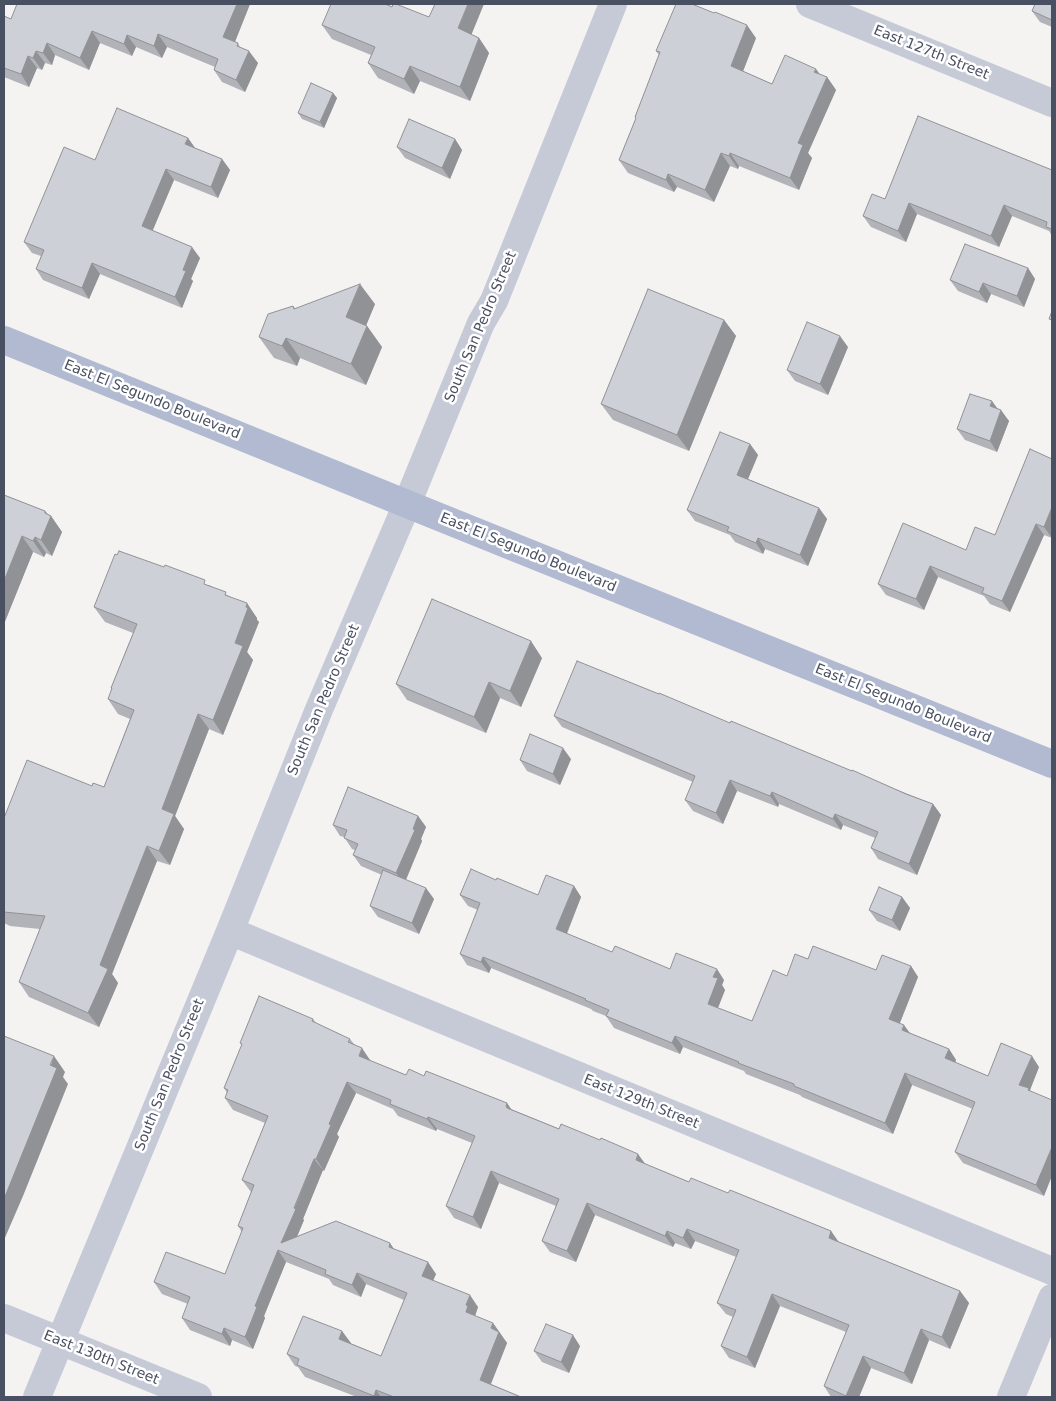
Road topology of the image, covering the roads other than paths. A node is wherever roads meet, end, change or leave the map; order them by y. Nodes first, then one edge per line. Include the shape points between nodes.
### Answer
1 (613, 4) edge
2 (810, 4) edge
3 (1052, 103) edge
4 (4, 340) edge
5 (407, 504) junction
6 (1052, 764) edge
7 (230, 931) junction
8 (1052, 1271) edge
9 (1052, 1298) edge
10 (4, 1318) edge
11 (60, 1341) junction
12 (37, 1397) edge
13 (198, 1397) edge
14 (1011, 1397) edge

1 - 5 street, South San Pedro Street via 494,301 481,323
2 - 3 street, East 127th Street
4 - 5 main road, East El Segundo Boulevard
5 - 6 main road, East El Segundo Boulevard
5 - 7 street, South San Pedro Street via 320,707
7 - 8 street, East 129th Street
7 - 11 street, South San Pedro Street
9 - 14 street
10 - 11 street, East 130th Street
11 - 12 street, South San Pedro Street
11 - 13 street, East 130th Street

